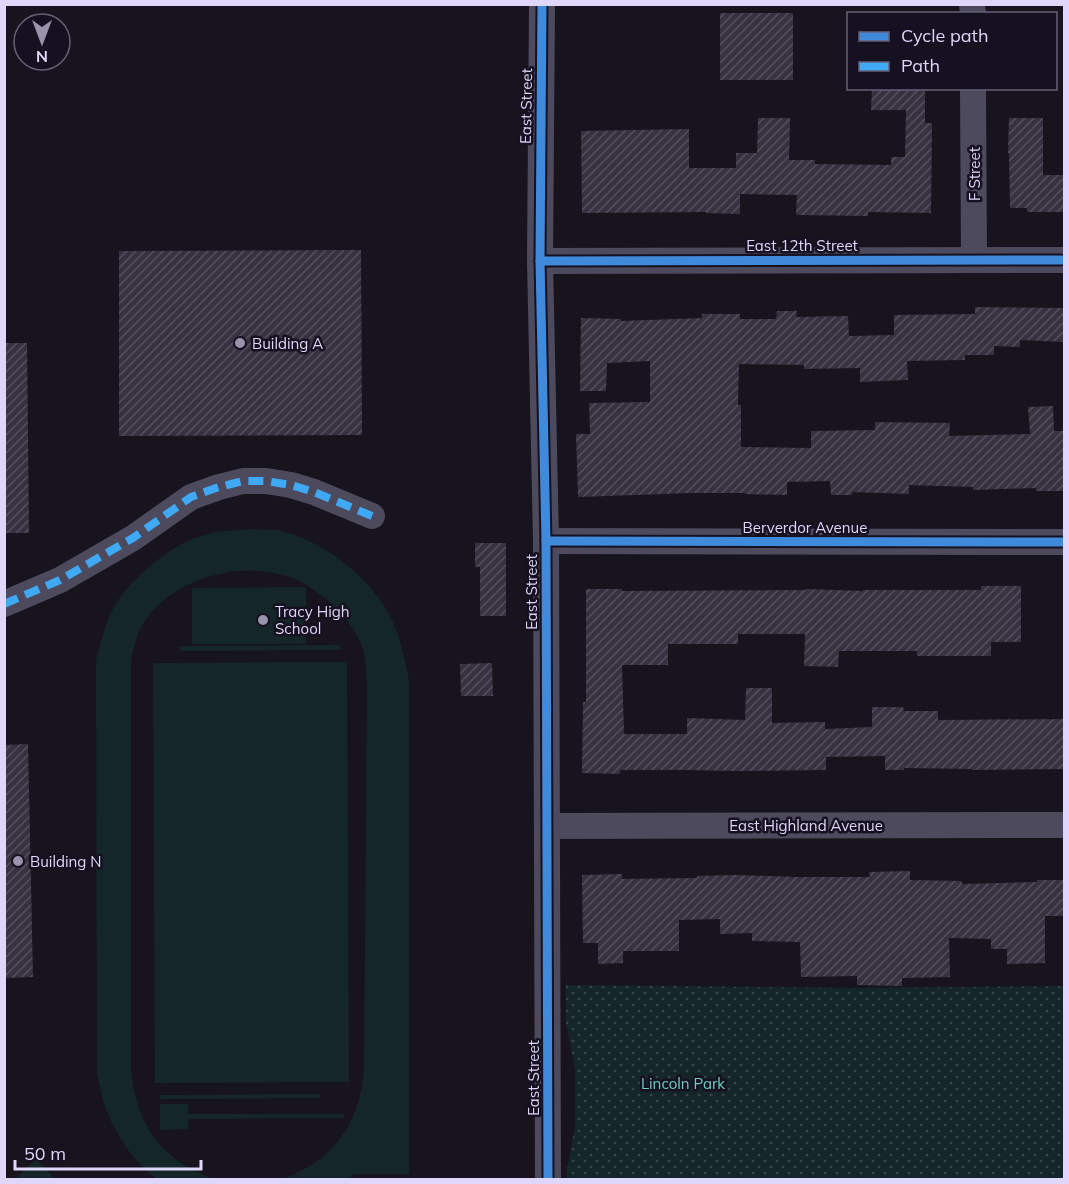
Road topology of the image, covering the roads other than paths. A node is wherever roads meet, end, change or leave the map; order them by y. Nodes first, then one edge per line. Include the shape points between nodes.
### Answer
1 (542, 4) edge
2 (973, 90) edge
3 (974, 259) junction
4 (1065, 260) edge
5 (540, 261) junction
6 (372, 516) dead end
7 (546, 541) junction
8 (1065, 542) edge
9 (4, 604) edge
10 (1065, 825) edge
11 (547, 826) junction
12 (548, 1179) edge

1 - 5 street, East Street
2 - 3 street, F Street
3 - 4 street, East 12th Street
3 - 5 street, East 12th Street
5 - 7 street, East Street
6 - 9 street via 291,485 243,481 191,497 133,538 69,575
7 - 8 street, Berverdor Avenue
7 - 11 street, East Street
10 - 11 street, East Highland Avenue
11 - 12 street, East Street

